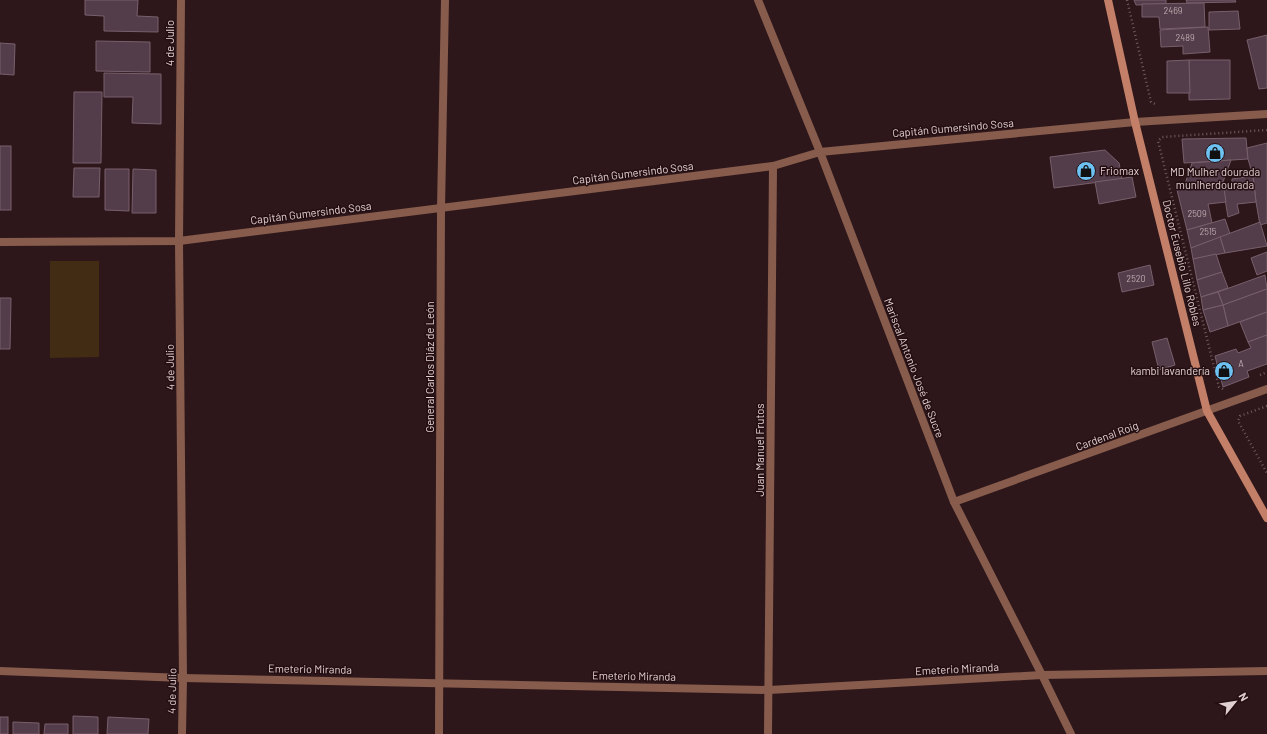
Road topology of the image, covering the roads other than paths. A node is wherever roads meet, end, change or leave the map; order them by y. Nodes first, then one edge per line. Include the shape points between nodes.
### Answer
1 (181, 0) edge
2 (445, 0) edge
3 (758, 0) edge
4 (1108, 0) edge
5 (1267, 114) edge
6 (1135, 122) junction
7 (820, 152) junction
8 (773, 166) junction
9 (441, 208) junction
10 (180, 241) junction
11 (0, 242) edge
12 (1267, 389) edge
13 (1207, 411) junction
14 (954, 502) junction
15 (1267, 518) edge
16 (0, 671) edge
17 (1267, 671) edge
18 (1042, 675) junction
19 (183, 678) junction
20 (439, 683) junction
21 (769, 690) junction
22 (182, 734) edge
23 (439, 734) edge
24 (768, 734) edge
25 (1071, 734) edge

1 - 10 street, 4 de Julio
2 - 9 street, General Carlos Diáz de León
3 - 7 street, Mariscal Antonio José de Sucre
4 - 6 main road, Doctor Eusebio Lillo Robles
5 - 6 street, Capitán Gumersindo Sosa
6 - 7 street, Capitán Gumersindo Sosa
6 - 13 main road, Doctor Eusebio Lillo Robles
7 - 8 street, Capitán Gumersindo Sosa
7 - 14 street, Mariscal Antonio José de Sucre
8 - 9 street, Capitán Gumersindo Sosa
8 - 21 street, Juan Manuel Frutos
9 - 10 street, Capitán Gumersindo Sosa
9 - 20 street, General Carlos Diáz de León
10 - 11 street, Capitán Gumersindo Sosa
10 - 19 street, 4 de Julio
12 - 13 street, Cardenal Roig
13 - 14 street, Cardenal Roig
13 - 15 main road, Doctor Eusebio Lillo Robles
14 - 18 street, Mariscal Antonio José de Sucre
16 - 19 street, Emeterio Miranda
17 - 18 street, Emeterio Miranda
18 - 21 street, Emeterio Miranda
18 - 25 street, Mariscal Antonio José de Sucre
19 - 20 street, Emeterio Miranda
19 - 22 street, 4 de Julio
20 - 21 street, Emeterio Miranda
20 - 23 street, General Carlos Diáz de León
21 - 24 street, Juan Manuel Frutos

